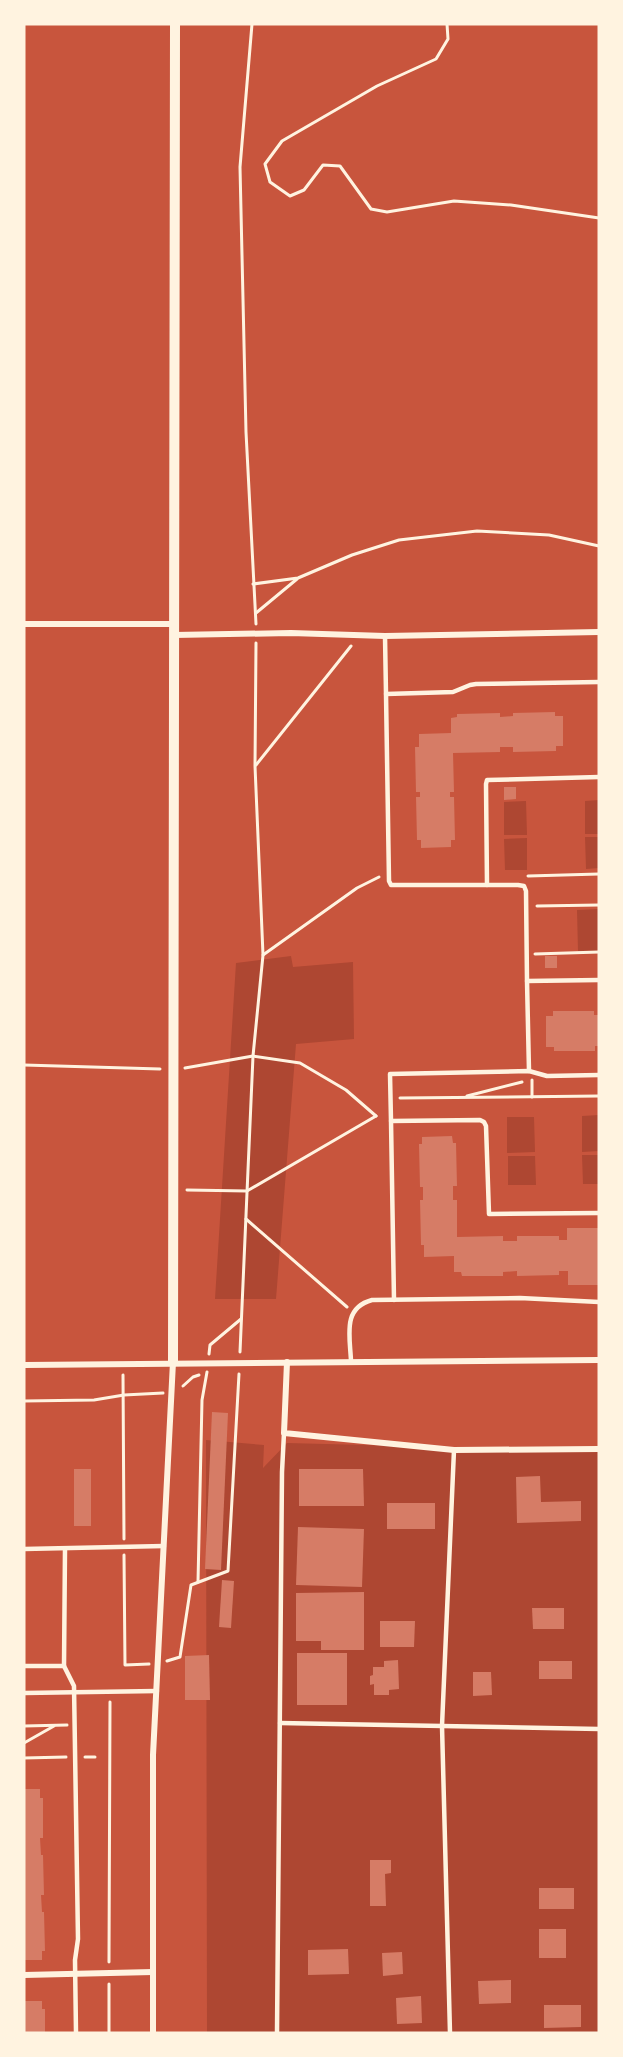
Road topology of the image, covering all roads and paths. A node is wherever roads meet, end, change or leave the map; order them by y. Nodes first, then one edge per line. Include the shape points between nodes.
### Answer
1 (175, 24) edge
2 (252, 24) edge
3 (447, 24) edge
4 (599, 218) edge
5 (599, 546) edge
6 (298, 578) junction
7 (253, 584) junction
8 (255, 614) junction
9 (24, 624) edge
10 (174, 629) junction
11 (599, 632) edge
12 (256, 634) junction
13 (359, 635) junction
14 (385, 636) junction
15 (599, 682) edge
16 (386, 694) junction
17 (255, 766) junction
18 (599, 777) edge
19 (388, 872) junction
20 (599, 874) edge
21 (521, 876) dead end
22 (487, 885) junction
23 (599, 905) edge
24 (526, 906) junction
25 (599, 952) edge
26 (527, 954) junction
27 (263, 955) junction
28 (599, 980) edge
29 (527, 981) junction
30 (253, 1056) junction
31 (24, 1065) edge
32 (174, 1070) junction
33 (529, 1071) junction
34 (599, 1075) edge
35 (460, 1097) junction
36 (532, 1097) junction
37 (598, 1097) edge
38 (390, 1098) junction
39 (390, 1107) junction
40 (376, 1116) junction
41 (391, 1122) junction
42 (173, 1190) junction
43 (247, 1191) junction
44 (599, 1214) edge
45 (246, 1219) junction
46 (394, 1300) junction
47 (599, 1302) edge
48 (352, 1312) junction
49 (241, 1319) junction
50 (599, 1360) edge
51 (351, 1361) junction
52 (173, 1362) junction
53 (208, 1362) junction
54 (239, 1362) junction
55 (287, 1362) junction
56 (123, 1363) junction
57 (24, 1365) edge
58 (206, 1374) junction
59 (172, 1392) junction
60 (124, 1395) junction
61 (24, 1401) edge
62 (284, 1433) junction
63 (599, 1449) edge
64 (454, 1450) junction
65 (164, 1546) junction
66 (124, 1548) junction
67 (24, 1549) edge
68 (64, 1549) junction
69 (198, 1582) junction
70 (158, 1664) junction
71 (24, 1666) edge
72 (64, 1666) junction
73 (110, 1691) junction
74 (157, 1691) junction
75 (74, 1692) junction
76 (24, 1693) edge
77 (280, 1723) junction
78 (74, 1725) junction
79 (24, 1726) edge
80 (55, 1726) junction
81 (442, 1726) junction
82 (599, 1729) edge
83 (24, 1743) edge
84 (75, 1757) junction
85 (95, 1757) dead end
86 (24, 1758) edge
87 (153, 1972) junction
88 (109, 1973) junction
89 (75, 1974) junction
90 (24, 1975) edge
91 (76, 2033) edge
92 (109, 2033) edge
93 (153, 2033) edge
94 (277, 2033) edge
95 (450, 2033) edge

1 - 10 street
2 - 7 path via 240,167
3 - 4 path via 448,39 436,59 377,86 282,141 265,164 270,182 290,196 304,190 323,165 340,166 371,209 387,212 454,201
5 - 6 path via 549,535 477,531 399,540
6 - 7 path
6 - 8 path
7 - 8 path
8 - 12 path
9 - 10 street
10 - 12 street
10 - 32 street
11 - 14 street
12 - 13 street
12 - 17 path
13 - 14 street
13 - 17 path
14 - 16 lane
15 - 16 lane via 476,684 453,692
16 - 19 lane
17 - 27 path
18 - 22 lane via 487,780
19 - 22 lane via 395,887
19 - 27 path via 357,888
20 - 21 path
22 - 24 lane via 524,886
23 - 24 path
24 - 26 lane
25 - 26 path
26 - 29 lane
27 - 30 path
28 - 29 lane
29 - 33 lane
30 - 32 path
30 - 40 path via 300,1063 346,1090
30 - 43 path
31 - 32 path
32 - 42 street
33 - 34 lane via 546,1076
33 - 38 lane via 390,1074
35 - 36 path
35 - 36 path via 532,1081
35 - 38 path
36 - 37 path
38 - 39 lane
39 - 40 path
39 - 41 lane
40 - 43 path
41 - 44 lane via 484,1122 489,1214
41 - 46 lane
42 - 43 path
42 - 52 street
43 - 45 path
45 - 48 path
45 - 49 path
46 - 47 lane via 520,1298
46 - 48 lane via 363,1302
48 - 51 lane
49 - 53 path via 210,1345
49 - 54 path
50 - 51 street
51 - 55 street
52 - 53 street
52 - 56 street
52 - 59 street
53 - 54 street
53 - 58 path
54 - 55 street
54 - 69 path via 228,1571
55 - 62 street
56 - 57 street
56 - 60 path
58 - 59 path via 193,1377
58 - 69 path
59 - 60 path
59 - 65 street
60 - 61 path via 94,1400
60 - 66 path
62 - 64 street
62 - 77 lane
63 - 64 street
64 - 81 lane
65 - 66 lane
65 - 70 street
66 - 68 lane
66 - 70 path via 125,1665
67 - 68 lane
68 - 72 lane
69 - 70 path via 191,1585 180,1657
70 - 74 street
71 - 72 lane
72 - 75 lane
73 - 74 lane
73 - 75 lane
73 - 88 path
74 - 87 street via 152,1778
75 - 76 lane
75 - 78 lane
77 - 81 lane
77 - 94 lane
78 - 80 path
78 - 84 lane
79 - 80 path
80 - 83 path
81 - 82 lane
81 - 95 lane
84 - 85 path
84 - 86 path
84 - 89 lane
87 - 88 street
87 - 93 street
88 - 89 street
88 - 92 path
89 - 90 street
89 - 91 lane

